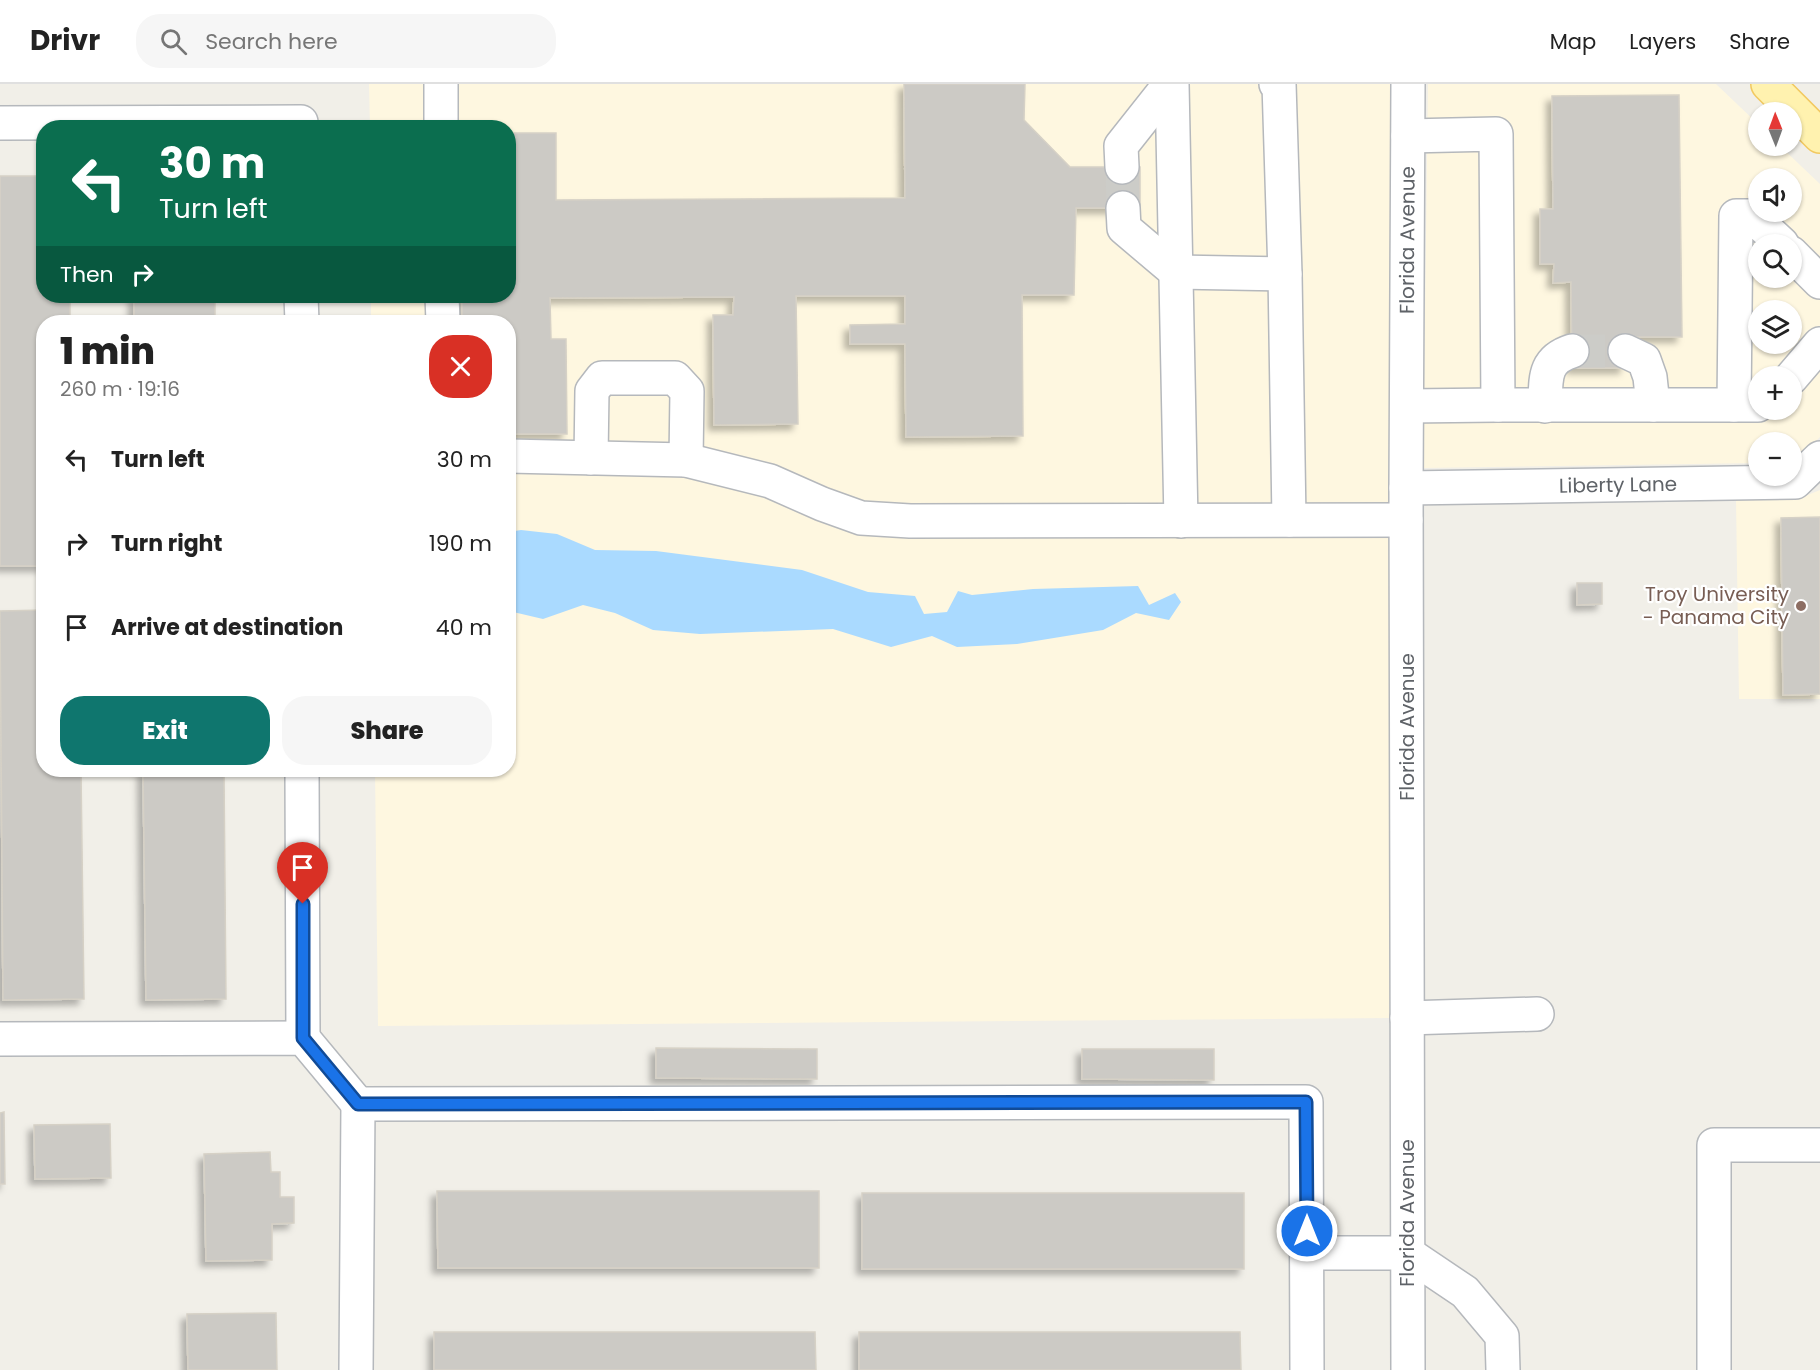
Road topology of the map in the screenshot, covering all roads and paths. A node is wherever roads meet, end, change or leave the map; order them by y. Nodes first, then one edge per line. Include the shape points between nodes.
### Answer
1 (441, 84) edge
2 (1171, 84) edge
3 (1276, 84) edge
4 (1408, 84) edge
5 (1768, 84) edge
6 (441, 120) edge
7 (0, 123) edge
8 (36, 123) edge
9 (1408, 136) junction
10 (1820, 136) edge
11 (1122, 167) tunnel mouth
12 (1123, 208) tunnel mouth
13 (1771, 234) edge
14 (1802, 265) edge
15 (1176, 272) junction
16 (1285, 273) junction
17 (1820, 282) edge
18 (1820, 344) edge
19 (1572, 351) tunnel mouth
20 (1625, 351) tunnel mouth
21 (1801, 366) edge
22 (1498, 405) junction
23 (1653, 405) junction
24 (1746, 405) edge
25 (1407, 406) junction
26 (1545, 406) junction
27 (516, 456) edge
28 (591, 458) junction
29 (1820, 458) edge
30 (686, 460) junction
31 (1406, 488) junction
32 (1181, 520) junction
33 (1289, 520) junction
34 (1406, 520) junction
35 (302, 777) edge
36 (1538, 1014) dead end
37 (1407, 1018) junction
38 (303, 1038) junction
39 (0, 1039) edge
40 (358, 1104) junction
41 (1820, 1145) edge
42 (1307, 1253) junction
43 (1407, 1253) junction
44 (356, 1370) edge
45 (1306, 1370) edge
46 (1407, 1370) edge
47 (1503, 1370) edge
48 (1714, 1370) edge

1 - 6 street
2 - 11 street via 1121,146
2 - 15 street
3 - 16 street
4 - 9 street, Florida Avenue
5 - 10 main road
7 - 8 street
9 - 22 street via 1496,134
9 - 25 street, Florida Avenue
12 - 15 street via 1124,228
13 - 24 street via 1752,216 1736,216
14 - 17 street
15 - 16 street
15 - 32 street
16 - 33 street
18 - 21 street
19 - 26 street via 1552,361 1546,380
20 - 23 street via 1644,360
22 - 25 street
22 - 26 street
23 - 24 street
23 - 26 street
25 - 31 street, Florida Avenue
27 - 28 street
28 - 30 street
28 - 30 street via 592,391 602,378 675,378 687,391
29 - 31 street, Liberty Lane via 1795,482
30 - 32 street via 770,481 861,518
31 - 34 street, Florida Avenue
32 - 33 street
33 - 34 street
34 - 37 street, Florida Avenue
35 - 38 street
36 - 37 street
37 - 43 street, Florida Avenue
38 - 39 street
38 - 40 street
40 - 42 street via 1306,1102
40 - 44 street
41 - 48 street via 1714,1145
42 - 43 street
42 - 45 street
43 - 46 street, Florida Avenue
43 - 47 street via 1465,1292 1502,1336

